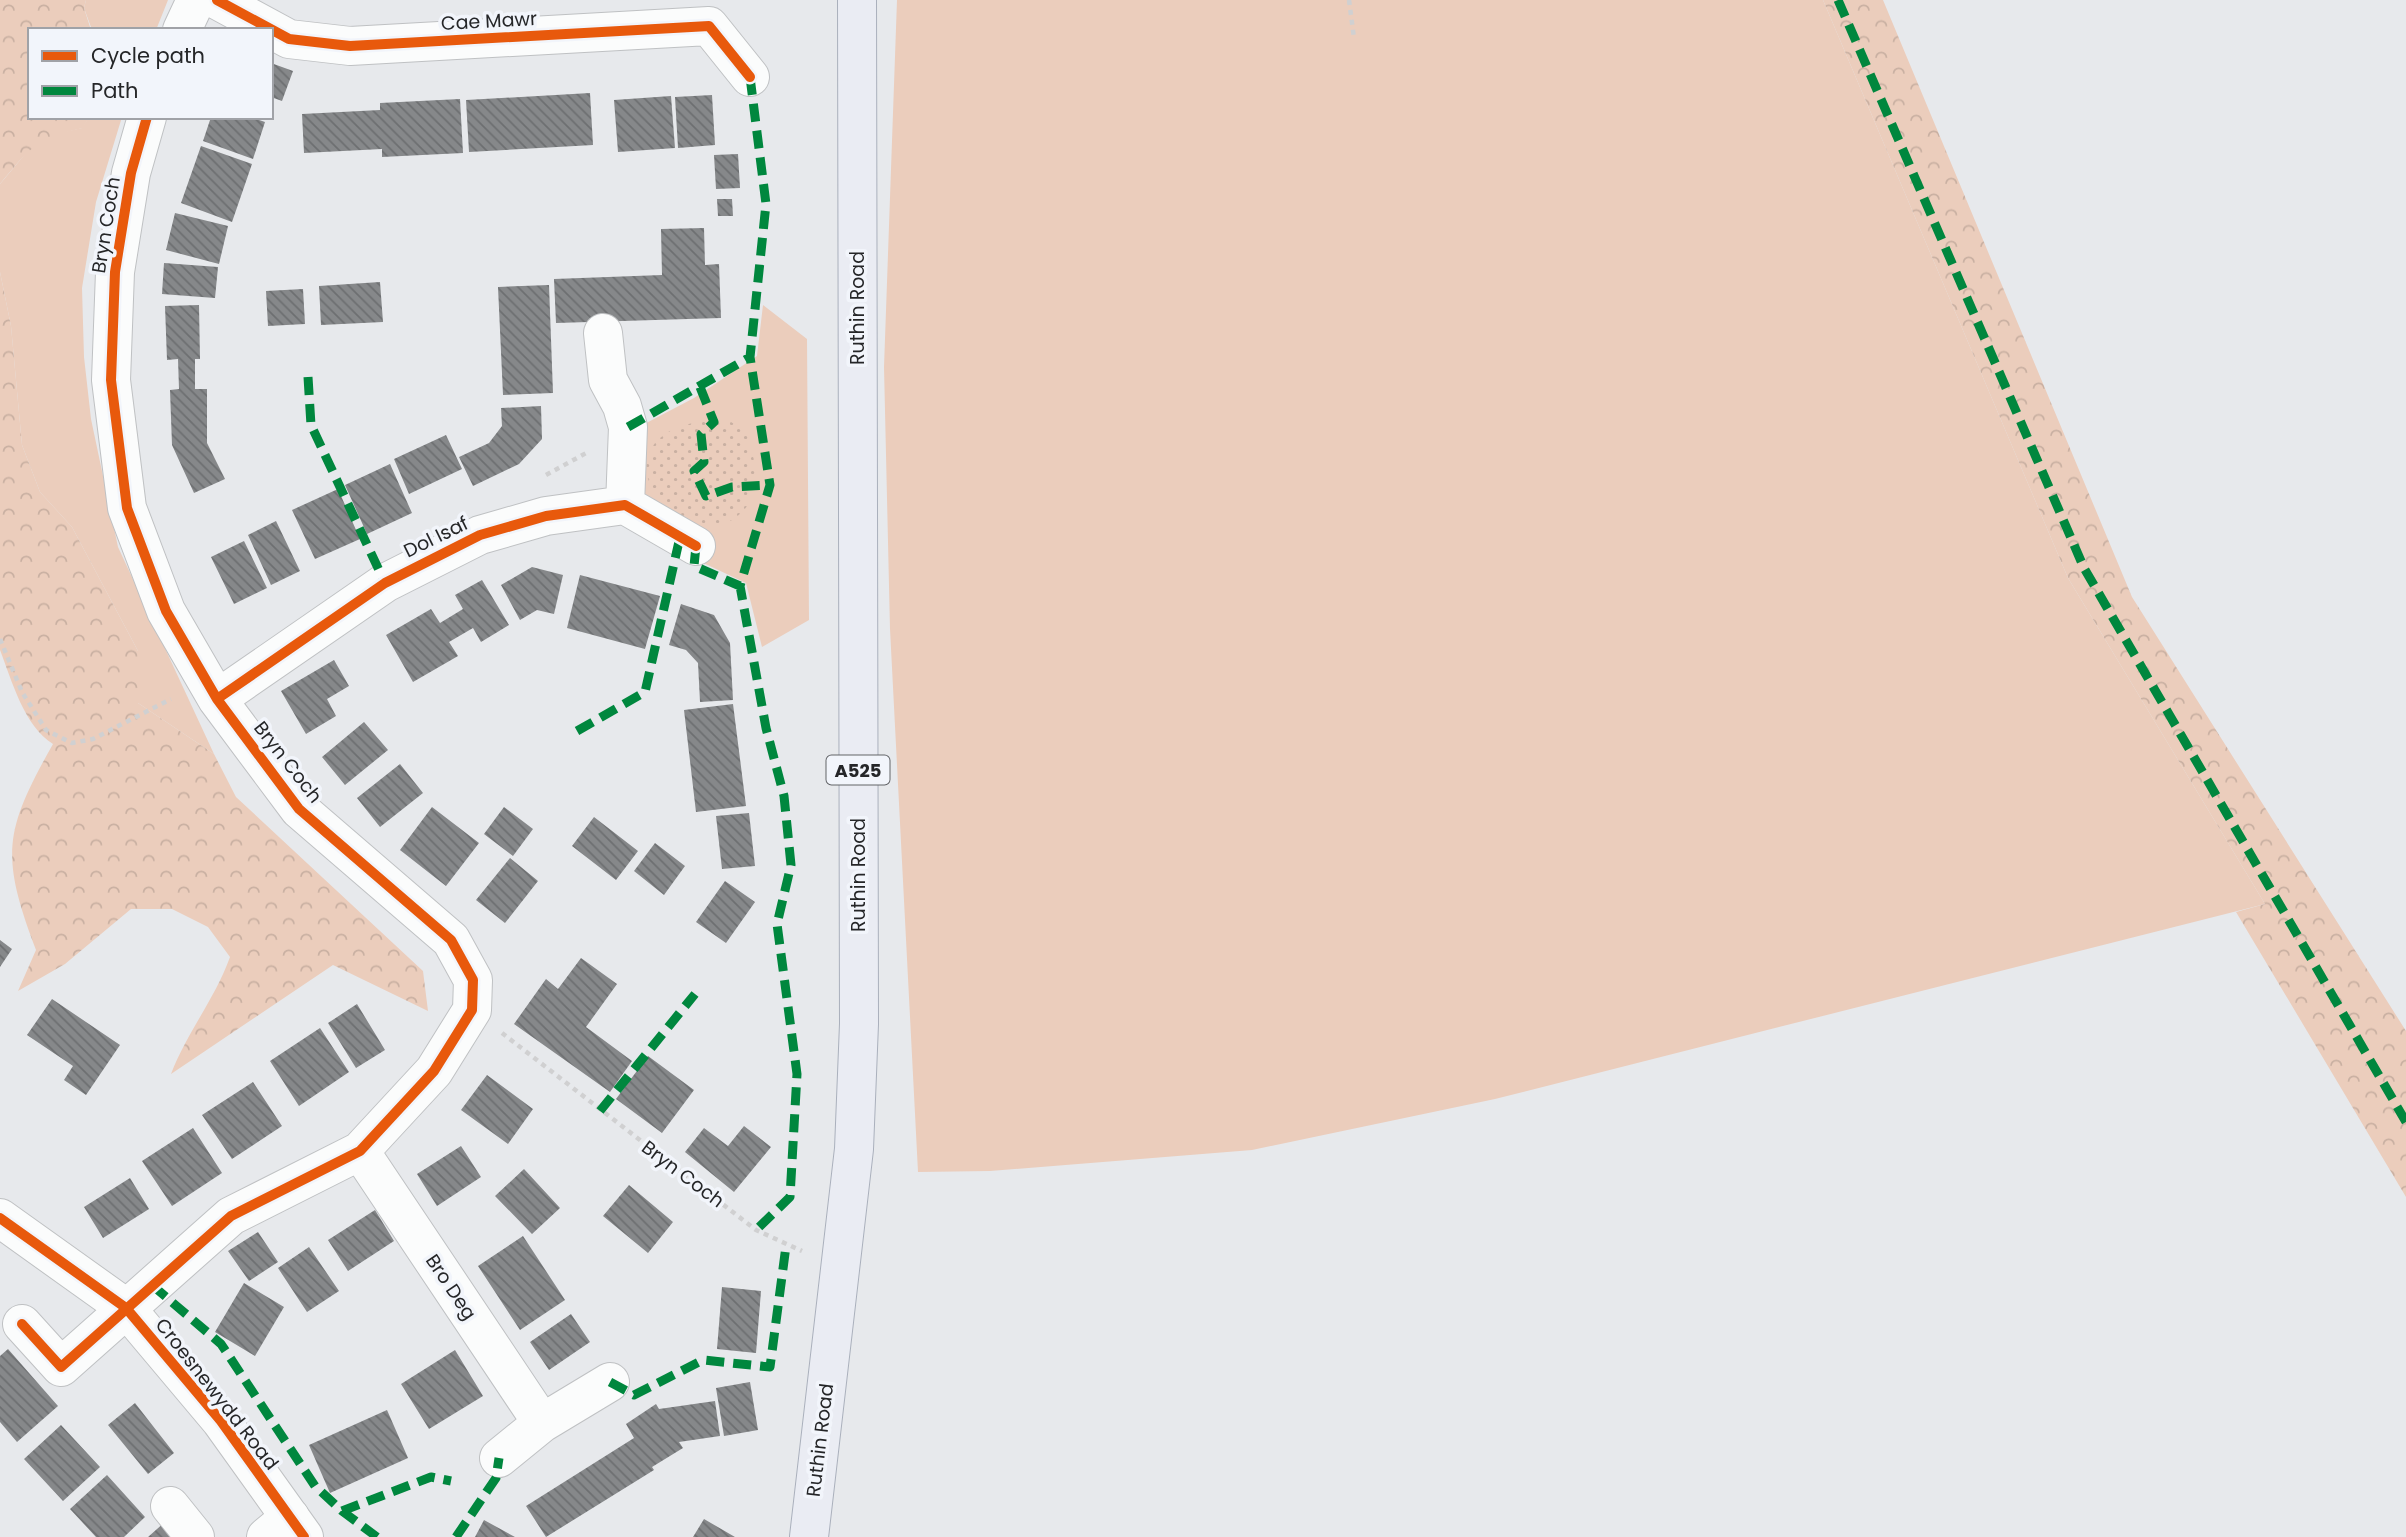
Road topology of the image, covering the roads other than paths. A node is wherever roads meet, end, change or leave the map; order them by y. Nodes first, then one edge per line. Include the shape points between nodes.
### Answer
1 (196, 0) edge
2 (217, 0) edge
3 (856, 0) edge
4 (718, 13) edge
5 (183, 28) edge
6 (269, 28) edge
7 (273, 30) edge
8 (750, 76) dead end
9 (146, 119) edge
10 (603, 334) dead end
11 (625, 505) junction
12 (696, 546) dead end
13 (212, 690) junction
14 (360, 1151) junction
15 (0, 1218) edge
16 (126, 1308) junction
17 (22, 1324) dead end
18 (610, 1382) dead end
19 (542, 1423) junction
20 (499, 1458) dead end
21 (170, 1506) dead end
22 (287, 1530) edge
23 (195, 1537) edge
24 (809, 1537) edge

1 - 5 street
2 - 6 street, Cae Mawr
3 - 24 main road, Ruthin Road / A525 via 859,1024 854,1149
4 - 7 street, Cae Mawr via 350,46 289,39
4 - 8 street, Cae Mawr
9 - 13 street, Bryn Coch via 131,173 115,272 111,380 127,508 166,611
10 - 11 street via 608,380 628,427
11 - 12 street
11 - 13 street, Dol Isaf via 546,516 480,535 385,583
13 - 14 street, Bryn Coch via 299,809 451,940 473,980 472,1010 434,1071
14 - 16 street via 231,1216
14 - 19 street, Bro Deg
15 - 16 street, Croesnewydd Road
16 - 17 street via 61,1367
16 - 22 street, Croesnewydd Road via 221,1421
18 - 19 street
19 - 20 street
21 - 23 street

